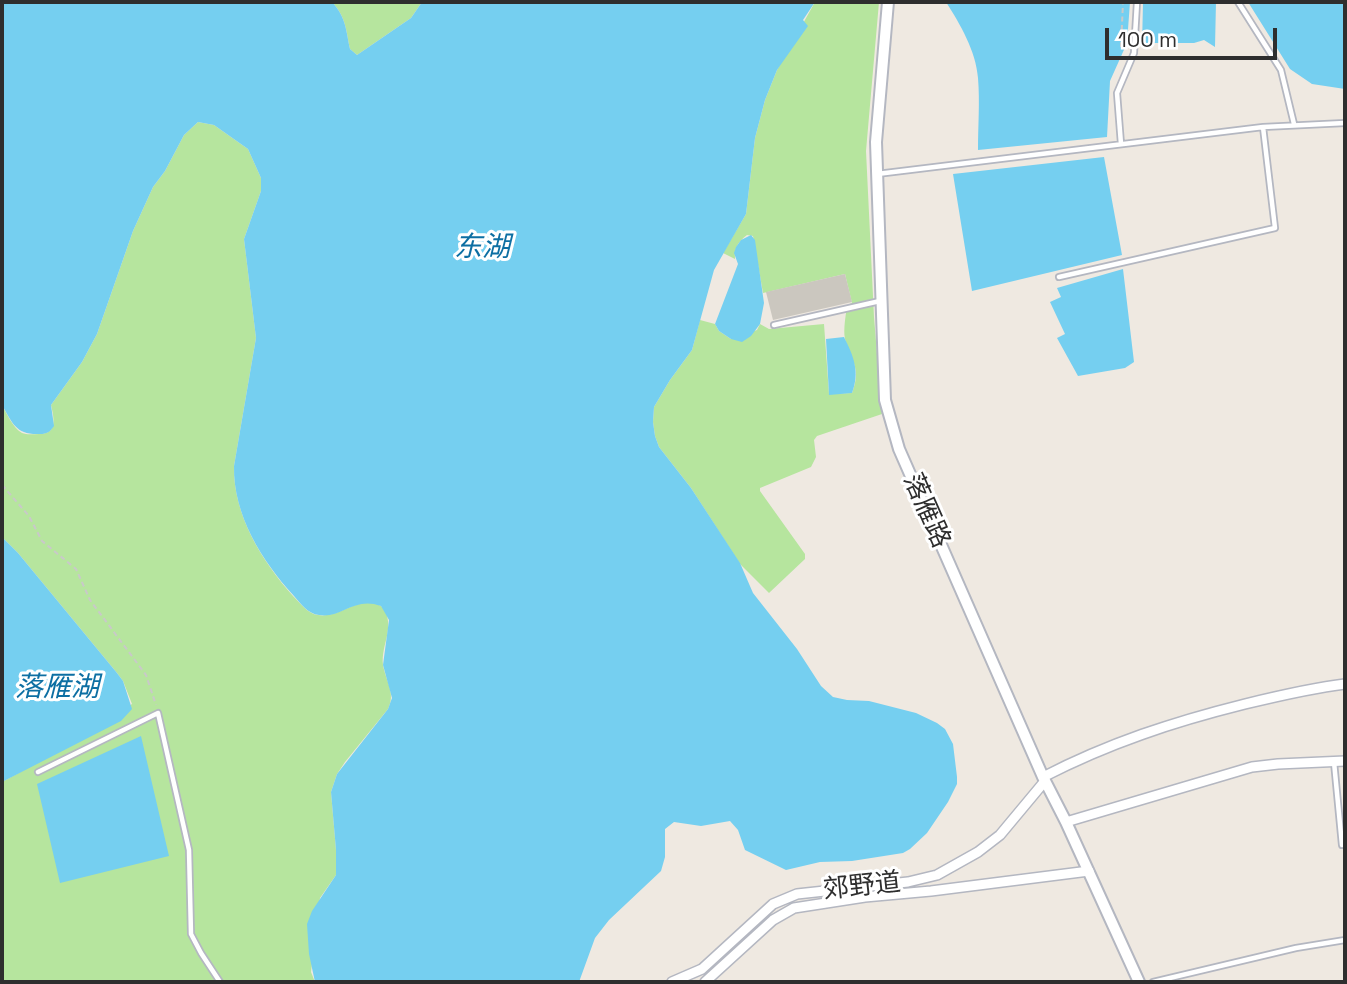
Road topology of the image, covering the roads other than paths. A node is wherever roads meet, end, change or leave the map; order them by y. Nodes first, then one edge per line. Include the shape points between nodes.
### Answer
1 (888, 2) edge
2 (1137, 2) edge
3 (1238, 2) edge
4 (1345, 122) edge
5 (1294, 124) junction
6 (1263, 127) junction
7 (1121, 144) junction
8 (877, 174) junction
9 (1059, 277) dead end
10 (880, 300) junction
11 (774, 325) dead end
12 (1345, 684) edge
13 (1334, 761) junction
14 (1345, 761) edge
15 (38, 772) dead end
16 (1044, 779) junction
17 (1066, 822) junction
18 (1342, 845) dead end
19 (1089, 871) junction
20 (1345, 940) edge
21 (220, 982) edge
22 (672, 982) edge
23 (705, 982) edge
24 (1139, 982) edge
25 (1153, 982) edge

1 - 8 street, 落雁路
2 - 7 lane via 1134,53 1117,93
3 - 5 lane via 1281,70
4 - 5 lane
5 - 6 lane
6 - 7 lane
6 - 9 lane via 1275,228
7 - 8 lane
8 - 10 street, 落雁路
10 - 11 lane
10 - 16 street, 落雁路 via 885,400 899,449
12 - 16 street, 郊野道 via 1196,716 1105,747
13 - 14 street
13 - 17 street via 1252,768
13 - 18 lane
15 - 21 lane via 158,713 189,850 191,934
16 - 17 street, 落雁路
16 - 22 street, 郊野道 via 1000,835 949,869 921,880 780,899 702,970
17 - 19 street, 落雁路
19 - 23 street via 794,908 773,920
19 - 24 street, 落雁路
20 - 25 lane

